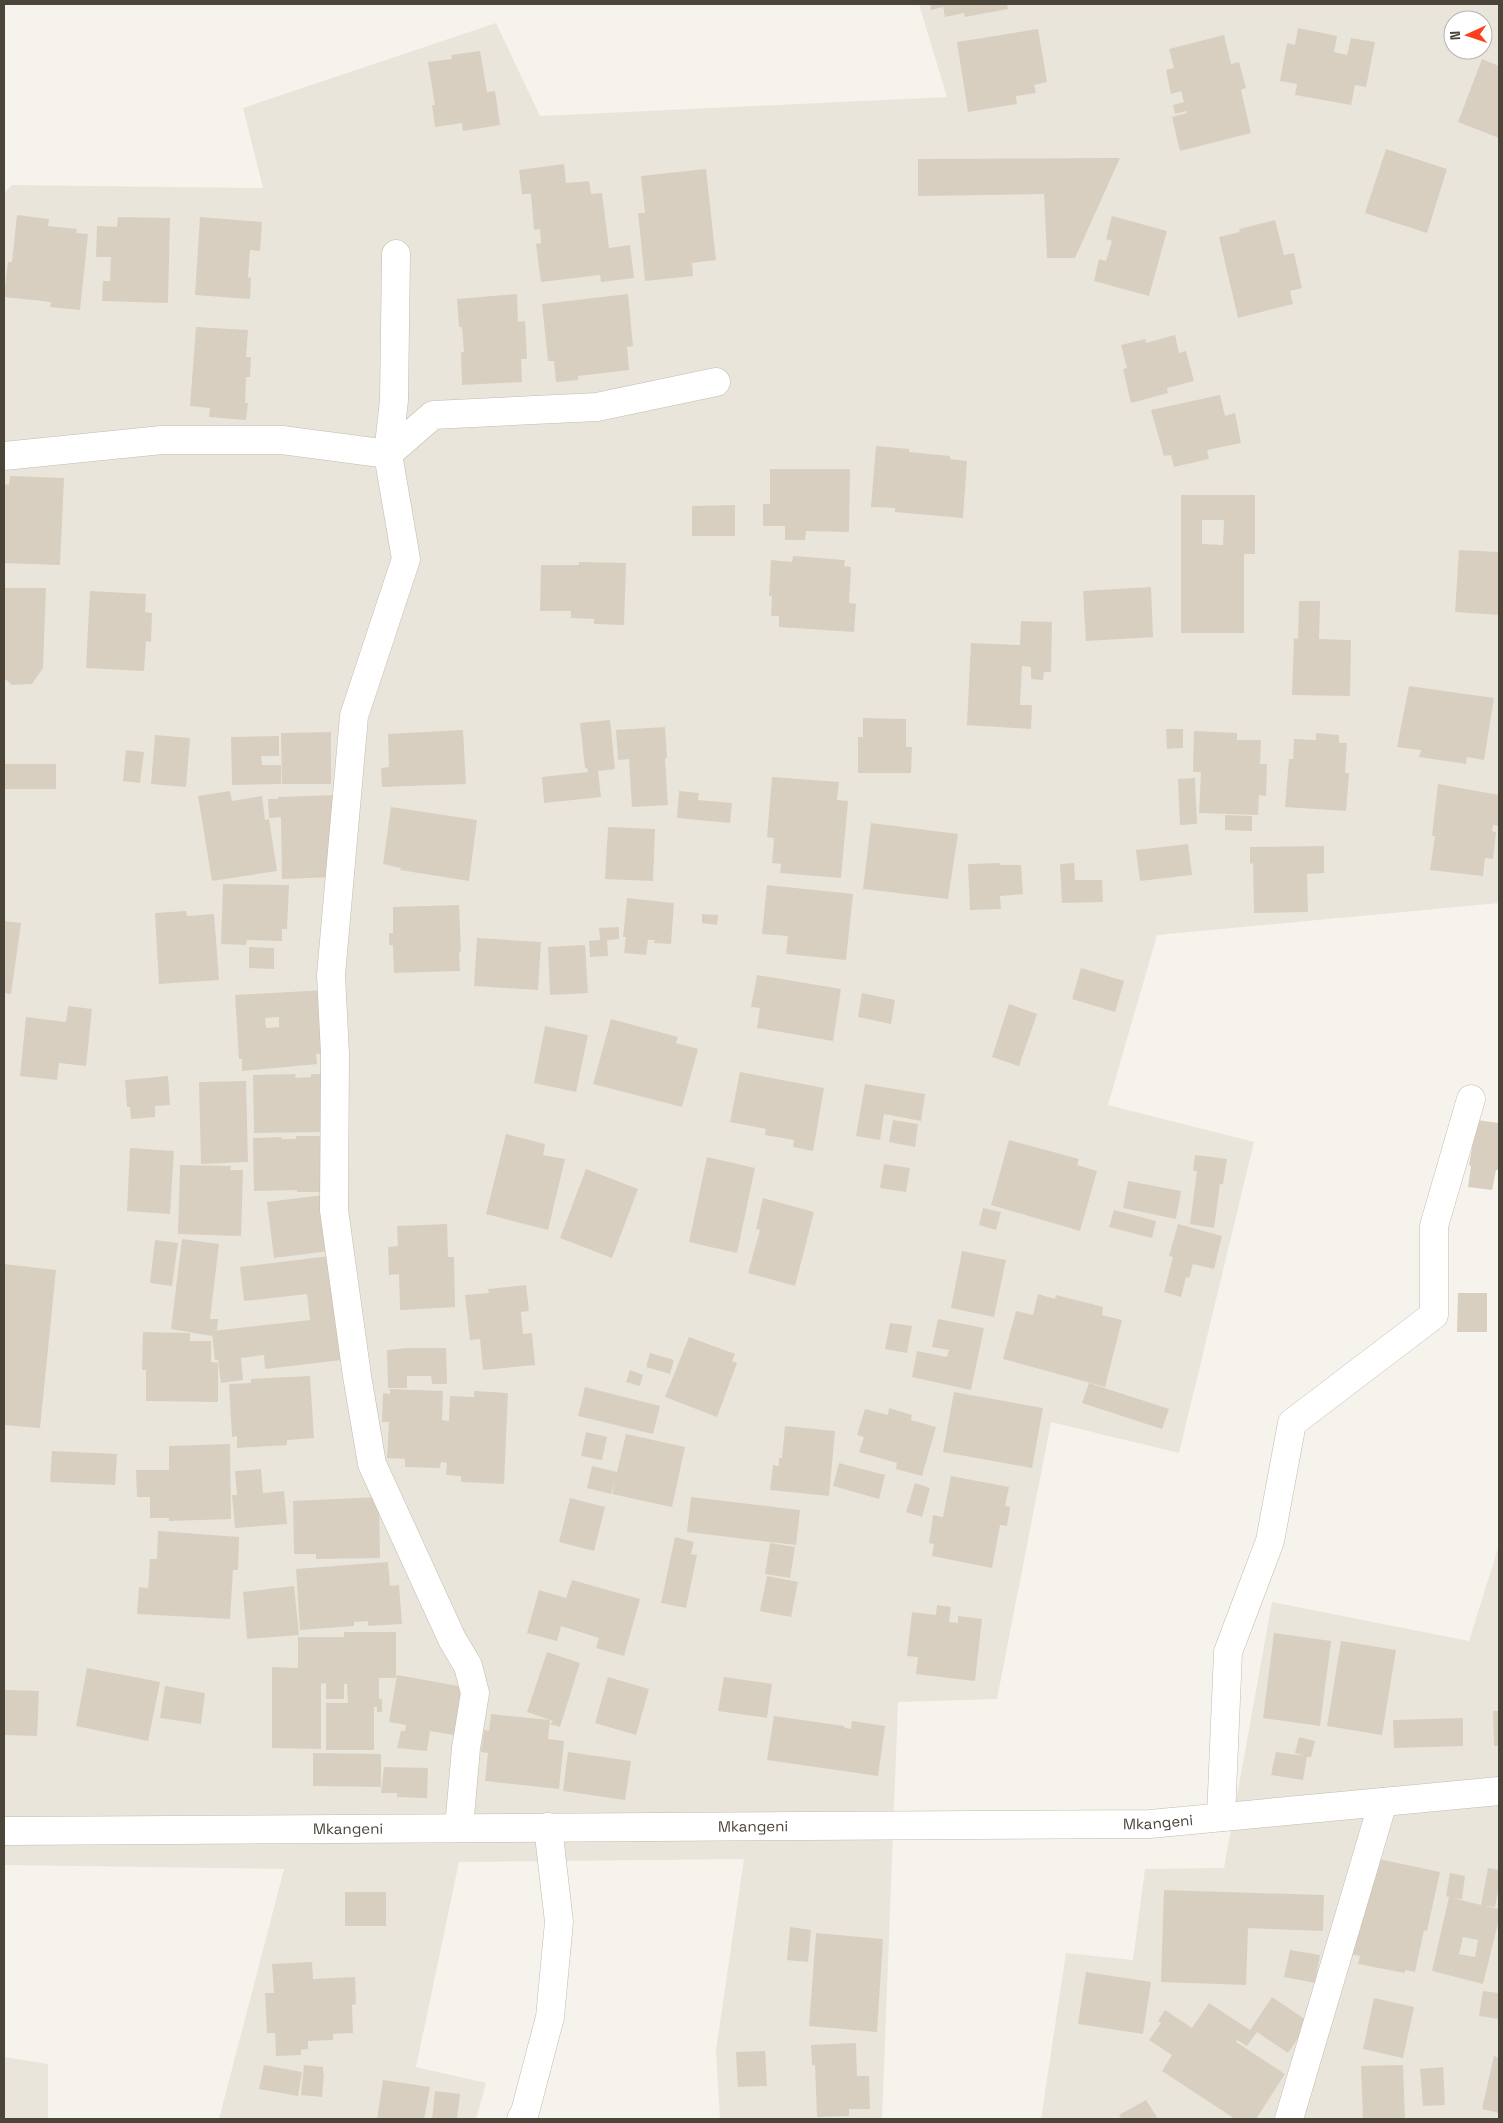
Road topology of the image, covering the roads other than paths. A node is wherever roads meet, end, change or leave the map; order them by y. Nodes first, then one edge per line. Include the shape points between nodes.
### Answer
1 (396, 254) dead end
2 (716, 382) dead end
3 (388, 454) junction
4 (4, 456) edge
5 (1471, 1099) dead end
6 (1499, 1791) edge
7 (1383, 1802) junction
8 (1221, 1817) junction
9 (548, 1827) junction
10 (459, 1828) junction
11 (4, 1830) edge
12 (521, 2119) edge
13 (1289, 2119) edge

1 - 3 street via 394,400
2 - 3 street via 597,407 433,415
3 - 4 street via 282,440 162,440
3 - 10 street via 406,559 354,716 331,975 335,1054 334,1210 372,1464 452,1639 468,1666 475,1693
5 - 8 street via 1434,1226 1434,1315 1292,1423 1270,1541 1228,1652
6 - 7 street, Mkangeni
7 - 8 street, Mkangeni
7 - 13 street
8 - 9 street, Mkangeni via 1150,1824
9 - 10 street, Mkangeni
9 - 12 street via 559,1922 550,2017
10 - 11 street, Mkangeni

